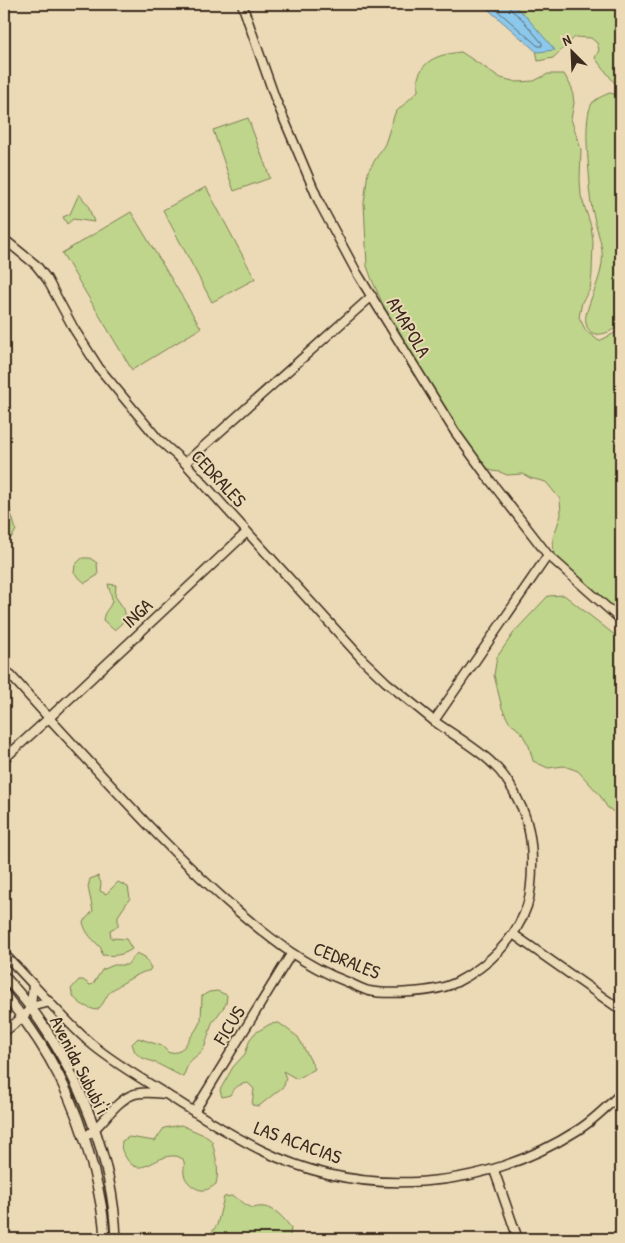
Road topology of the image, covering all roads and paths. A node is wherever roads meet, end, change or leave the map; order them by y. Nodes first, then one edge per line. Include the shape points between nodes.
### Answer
1 (242, 4) edge
2 (4, 239) edge
3 (372, 296) junction
4 (185, 463) junction
5 (247, 532) junction
6 (548, 555) junction
7 (621, 620) edge
8 (4, 668) edge
9 (49, 718) junction
10 (434, 721) junction
11 (4, 759) edge
12 (513, 934) junction
13 (4, 954) edge
14 (291, 954) junction
15 (4, 976) edge
16 (33, 984) junction
17 (4, 994) edge
18 (50, 1002) junction
19 (31, 1007) junction
20 (621, 1010) edge
21 (23, 1017) junction
22 (4, 1032) edge
23 (621, 1093) edge
24 (166, 1094) junction
25 (194, 1112) junction
26 (95, 1130) junction
27 (85, 1138) junction
28 (494, 1170) junction
29 (105, 1239) edge
30 (116, 1239) edge
31 (518, 1239) edge

1 - 3 street, AMAPOLA via 320,204
2 - 4 street, CEDRALES via 36,265 99,368 158,439
3 - 4 street
3 - 6 street, AMAPOLA via 455,432
4 - 5 street, CEDRALES
5 - 9 street, INGA
5 - 10 street, CEDRALES via 363,660
6 - 7 street, AMAPOLA
6 - 10 street
8 - 9 street, CEDRALES
9 - 11 street
9 - 14 street, CEDRALES via 164,842 212,888
10 - 12 street, CEDRALES via 492,763 506,780 522,810 532,848 532,874 528,905
12 - 14 street, CEDRALES via 482,965 456,982 422,991 368,990 334,977
12 - 20 street
13 - 16 street, LAS ACACIAS
14 - 25 street, FICUS
15 - 19 street, Avenida Sububi'i
16 - 18 street, LAS ACACIAS
16 - 19 street
17 - 21 street, Avenida Sububi'i
18 - 19 street
18 - 24 street, LAS ACACIAS via 88,1042
19 - 21 street
19 - 26 street, Avenida Sububi'i via 62,1057
21 - 22 street
21 - 27 street, Avenida Sububi'i via 53,1062
23 - 28 street, LAS ACACIAS via 580,1129
24 - 25 street, LAS ACACIAS
24 - 26 street via 134,1094 122,1100
25 - 28 street, LAS ACACIAS via 262,1150 336,1176 423,1183
26 - 27 street
26 - 30 street, Avenida Sububi'i via 108,1175
27 - 29 street, Avenida Sububi'i via 97,1185
28 - 31 street

